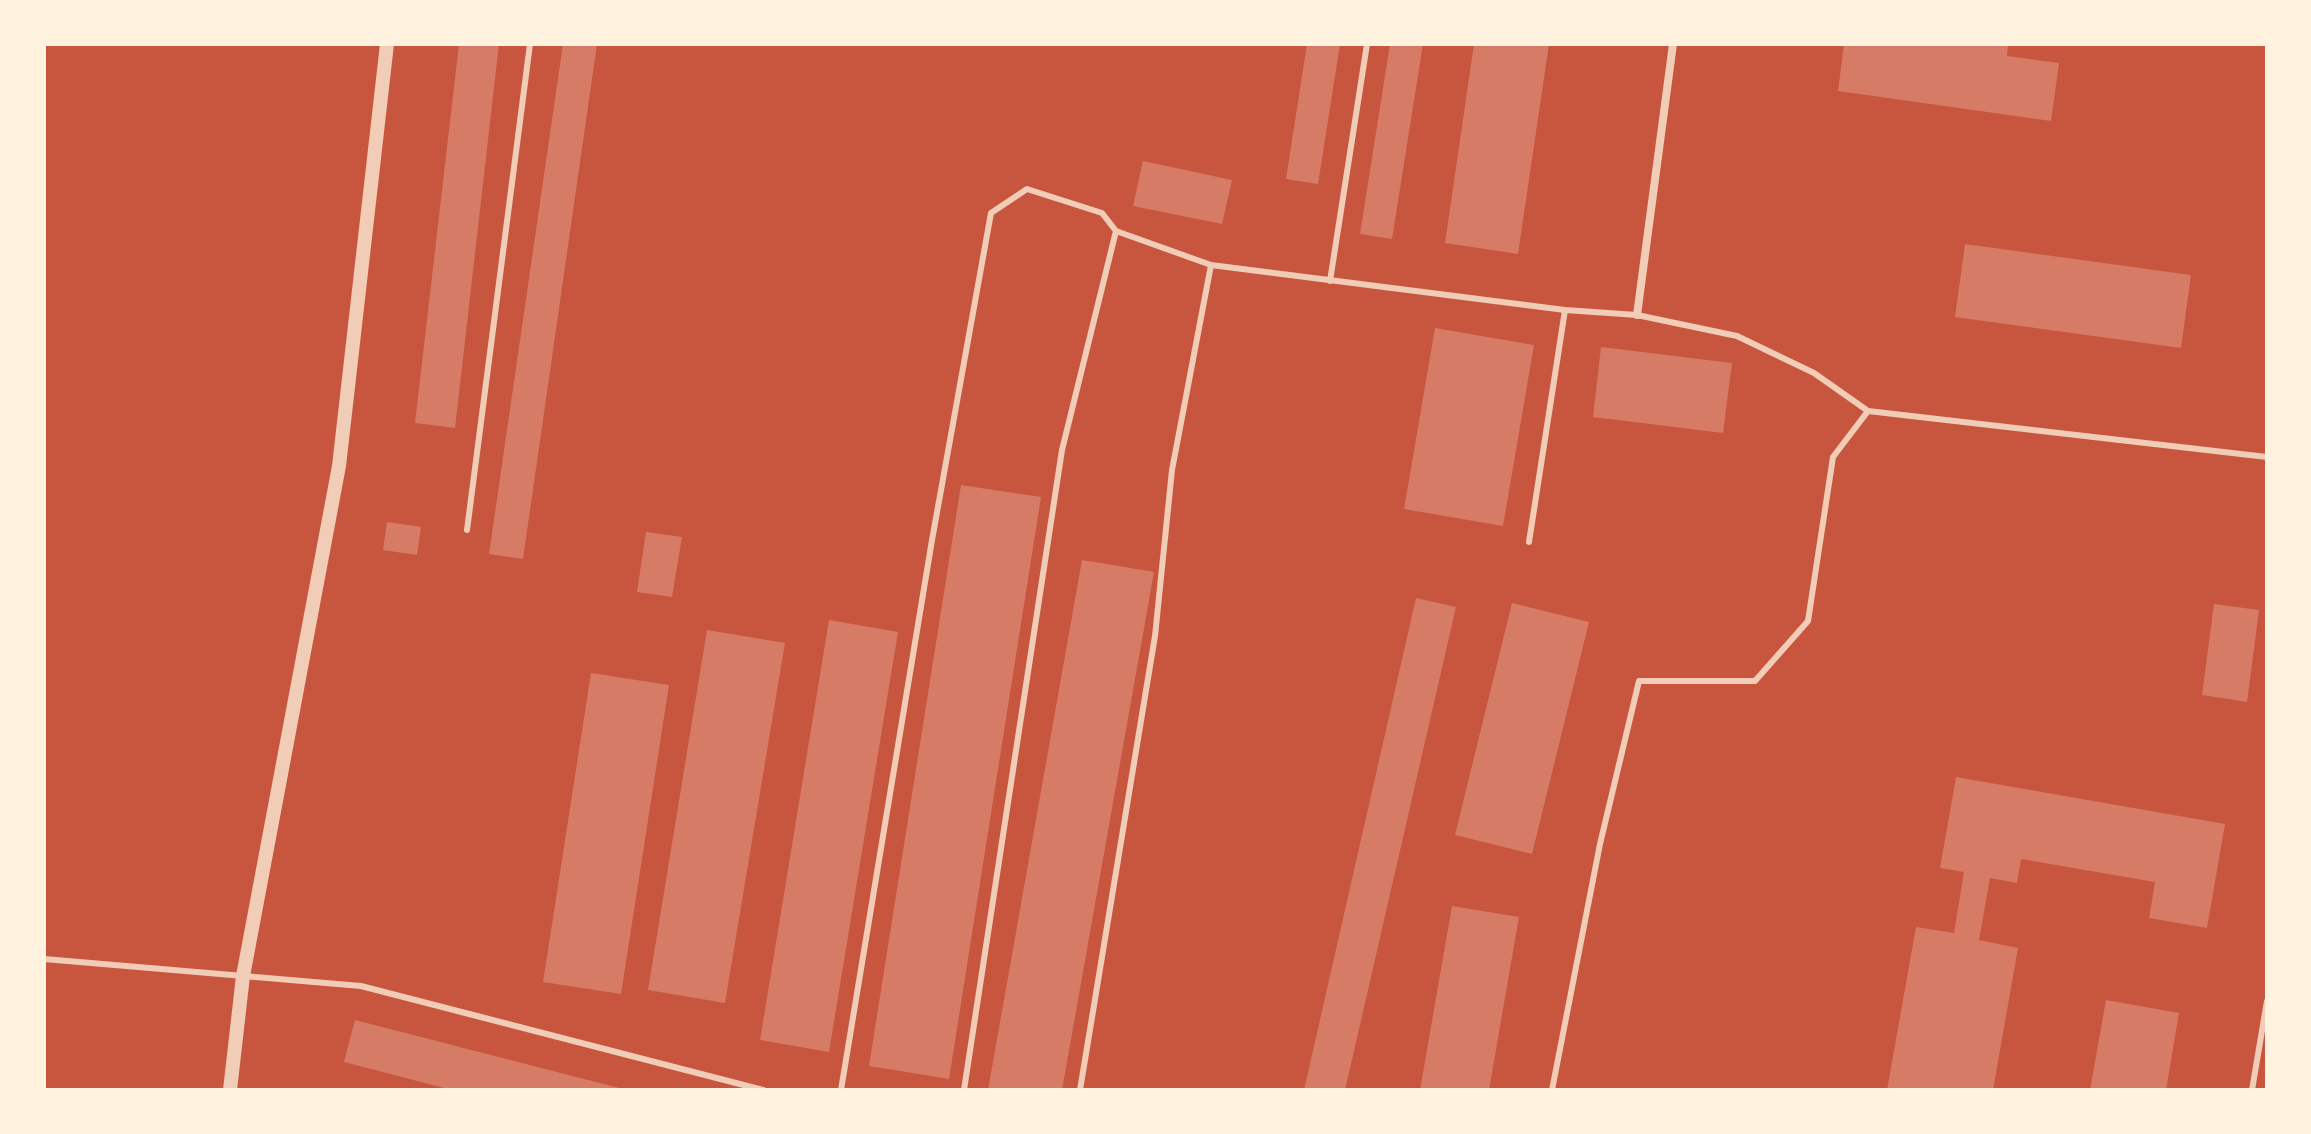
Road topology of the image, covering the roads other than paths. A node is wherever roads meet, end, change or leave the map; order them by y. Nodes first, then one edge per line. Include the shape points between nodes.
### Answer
1 (387, 44) edge
2 (530, 44) edge
3 (1367, 44) edge
4 (1673, 44) edge
5 (1116, 231) junction
6 (1211, 265) junction
7 (1330, 281) junction
8 (1565, 310) junction
9 (1637, 315) junction
10 (1868, 411) junction
11 (2267, 457) edge
12 (467, 530) dead end
13 (1529, 542) dead end
14 (44, 959) edge
15 (243, 976) junction
16 (2267, 1001) edge
17 (230, 1090) edge
18 (763, 1090) edge
19 (841, 1090) edge
20 (964, 1090) edge
21 (1080, 1090) edge
22 (1552, 1090) edge
23 (2252, 1090) edge

1 - 15 street via 339,466
2 - 12 lane
3 - 7 lane
4 - 9 street
5 - 6 lane
5 - 19 lane via 1102,213 1027,189 991,213
5 - 20 lane via 1062,450
6 - 7 lane
6 - 21 lane via 1172,470 1155,636
7 - 8 lane
8 - 9 lane
8 - 13 lane
9 - 10 lane via 1737,336 1814,373
10 - 11 lane
10 - 22 lane via 1833,457 1808,621 1755,681 1639,681 1600,844
14 - 15 lane
15 - 17 street
15 - 18 lane via 361,986
16 - 23 lane

